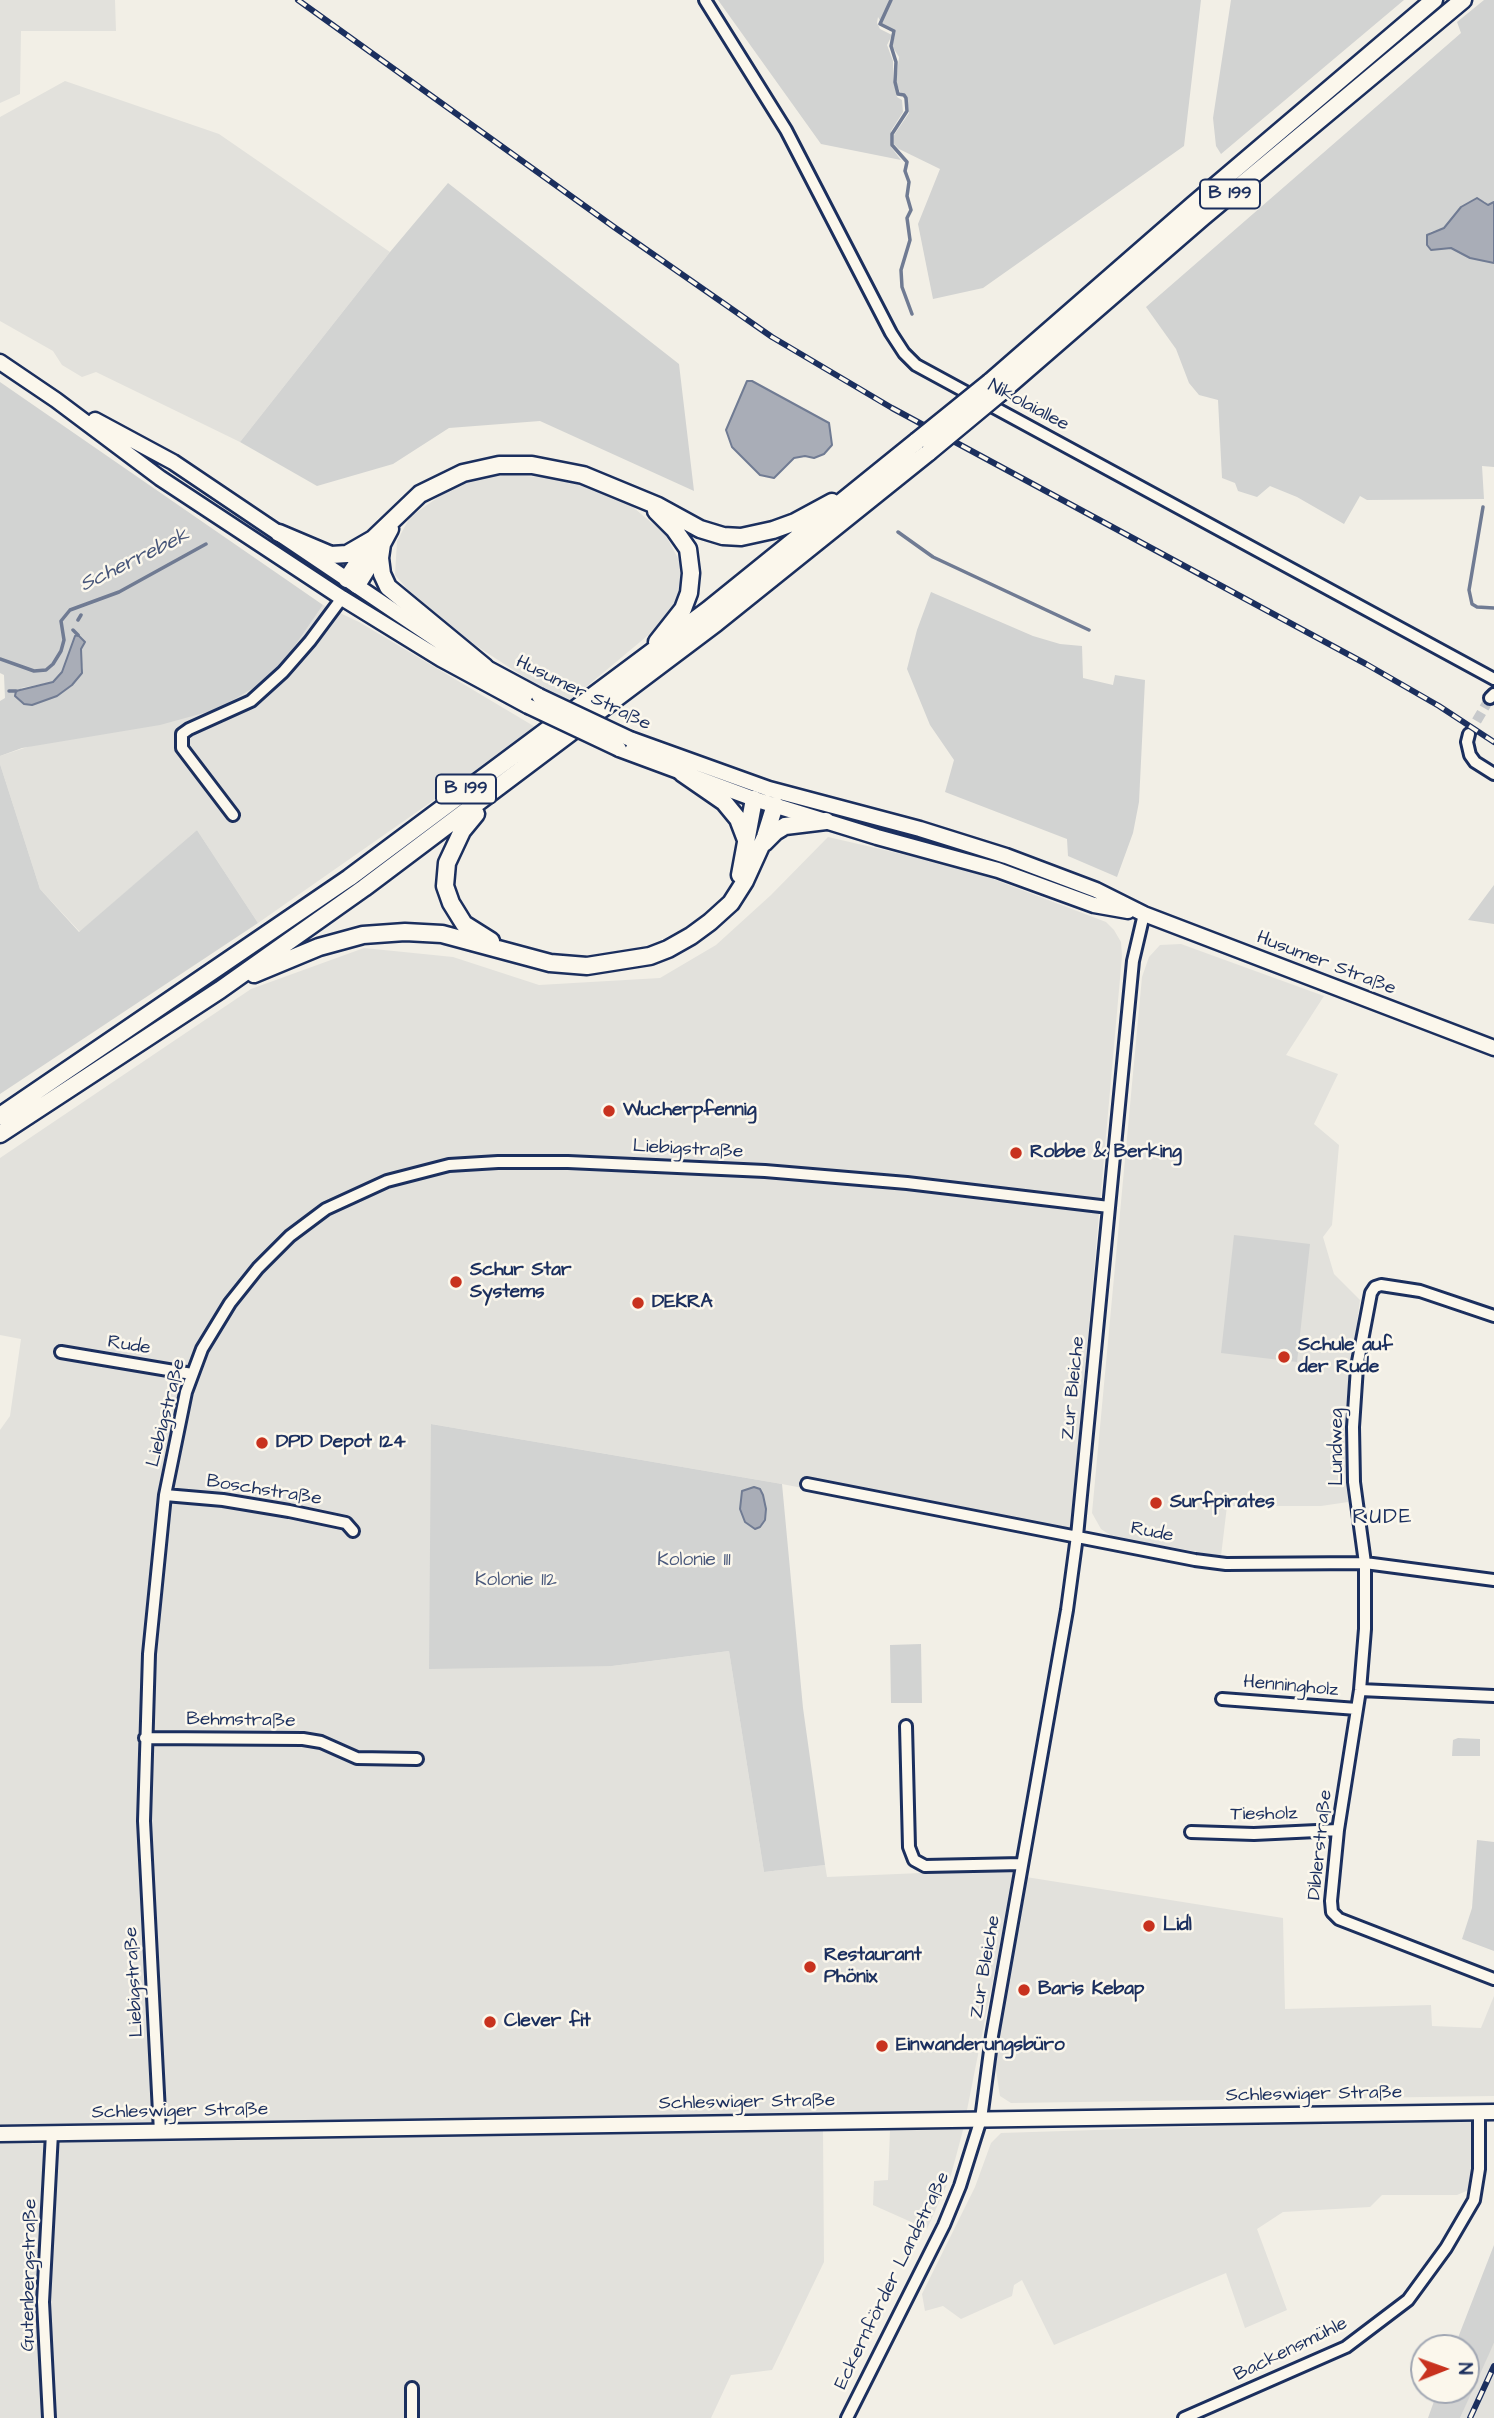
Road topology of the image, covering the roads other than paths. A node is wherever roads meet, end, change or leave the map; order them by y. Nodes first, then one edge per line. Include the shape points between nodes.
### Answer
1 (705, 0) edge
2 (1434, 0) edge
3 (1463, 0) edge
4 (0, 362) edge
5 (995, 387) junction
6 (57, 400) junction
7 (923, 446) junction
8 (868, 482) junction
9 (638, 497) junction
10 (279, 533) junction
11 (377, 542) junction
12 (352, 582) junction
13 (342, 598) junction
14 (642, 661) junction
15 (485, 667) junction
16 (1494, 679) edge
17 (533, 701) junction
18 (1469, 734) dead end
19 (625, 744) junction
20 (682, 774) junction
21 (1494, 774) edge
22 (491, 795) junction
23 (773, 798) junction
24 (754, 799) junction
25 (233, 814) dead end
26 (825, 821) junction
27 (753, 845) junction
28 (1144, 914) junction
29 (523, 955) junction
30 (220, 990) junction
31 (1494, 1048) edge
32 (0, 1116) edge
33 (0, 1134) edge
34 (1109, 1207) junction
35 (1494, 1316) edge
36 (61, 1352) dead end
37 (192, 1374) junction
38 (807, 1483) dead end
39 (165, 1495) junction
40 (354, 1531) dead end
41 (1077, 1536) junction
42 (1365, 1563) junction
43 (1494, 1580) edge
44 (1360, 1690) junction
45 (1494, 1696) edge
46 (1222, 1699) dead end
47 (1357, 1709) junction
48 (906, 1726) dead end
49 (145, 1738) junction
50 (417, 1759) dead end
51 (1338, 1830) junction
52 (1191, 1832) dead end
53 (1022, 1864) junction
54 (1494, 1979) edge
55 (1486, 2112) edge
56 (981, 2119) junction
57 (160, 2132) junction
58 (52, 2133) junction
59 (0, 2134) edge
60 (412, 2388) dead end
61 (49, 2418) edge
62 (412, 2418) edge
63 (847, 2418) edge
64 (1184, 2418) edge

1 - 16 street, Nikolaiallee via 786,130 891,333 916,365
2 - 5 highway, B 199 via 1193,205
3 - 5 highway, B 199
4 - 6 main road, Husumer Straße
5 - 7 highway, B 199, bridge
6 - 10 main road, Husumer Straße via 173,462
6 - 13 main road, Husumer Straße via 160,478
7 - 8 highway, B 199
7 - 22 highway, B 199 via 716,623
8 - 9 highway via 795,522 741,537 701,528
8 - 14 highway, B 199
9 - 11 highway via 565,470 499,465 463,473 420,494
9 - 14 highway via 674,529 688,549 691,573 683,609
10 - 11 highway via 331,555 348,554
10 - 12 main road, Husumer Straße
11 - 12 highway
11 - 15 highway via 388,587
12 - 13 main road
12 - 15 main road, Husumer Straße
13 - 17 main road, Husumer Straße via 441,659
13 - 25 street via 301,651 251,701 182,734 183,748
14 - 32 highway, B 199 via 349,878
15 - 17 main road, Husumer Straße
17 - 19 main road, Husumer Straße, bridge
18 - 21 street via 1470,755
19 - 20 main road, Husumer Straße
19 - 23 main road, Husumer Straße
20 - 24 main road, Husumer Straße
20 - 27 highway via 718,797
22 - 29 highway via 462,831 447,863 445,886 464,924
22 - 30 highway, B 199
23 - 24 main road, Husumer Straße
23 - 26 main road, Husumer Straße
23 - 27 highway
23 - 28 main road, Husumer Straße via 931,832 1096,890
24 - 27 highway
26 - 27 highway via 785,826
26 - 28 main road, Husumer Straße via 998,870 1094,905
27 - 29 highway via 731,902 668,950 587,965 550,963
28 - 31 main road, Husumer Straße
28 - 34 street, Zur Bleiche via 1133,961
29 - 30 highway via 442,934 363,935 319,947
30 - 33 highway, B 199
34 - 37 street, Liebigstraße via 730,1168 568,1162 449,1165 363,1191 326,1209 290,1236 230,1303
34 - 41 street, Zur Bleiche
35 - 42 street, Lundweg via 1420,1291 1374,1287 1357,1367 1353,1427 1354,1482
36 - 37 street, Rude
37 - 39 street, Liebigstraße
38 - 41 street, Rude
39 - 40 street, Boschstraße via 289,1511 346,1523
39 - 49 street, Liebigstraße
41 - 42 street, Rude via 1226,1564
41 - 53 street, Zur Bleiche
42 - 43 street, Rude
42 - 44 street, Diblerstraße
44 - 45 street
44 - 47 street, Diblerstraße
46 - 47 street, Henningholz
47 - 51 street, Diblerstraße
48 - 53 street via 909,1847 914,1860 925,1866
49 - 50 street, Behmstraße via 303,1739 357,1758
49 - 57 street, Liebigstraße via 144,1821
51 - 52 street, Tiesholz
51 - 54 street, Diblerstraße via 1331,1901 1332,1912 1339,1919
53 - 56 street, Zur Bleiche
55 - 56 main road, Schleswiger Straße
55 - 64 street, Backensmühle via 1474,2200 1446,2249 1408,2300 1346,2347
56 - 57 main road, Schleswiger Straße
56 - 63 street, Eckernförder Landstraße via 944,2225
57 - 58 main road, Schleswiger Straße
58 - 59 main road, Schleswiger Straße
58 - 61 street, Gutenbergstraße via 43,2302
60 - 62 street

